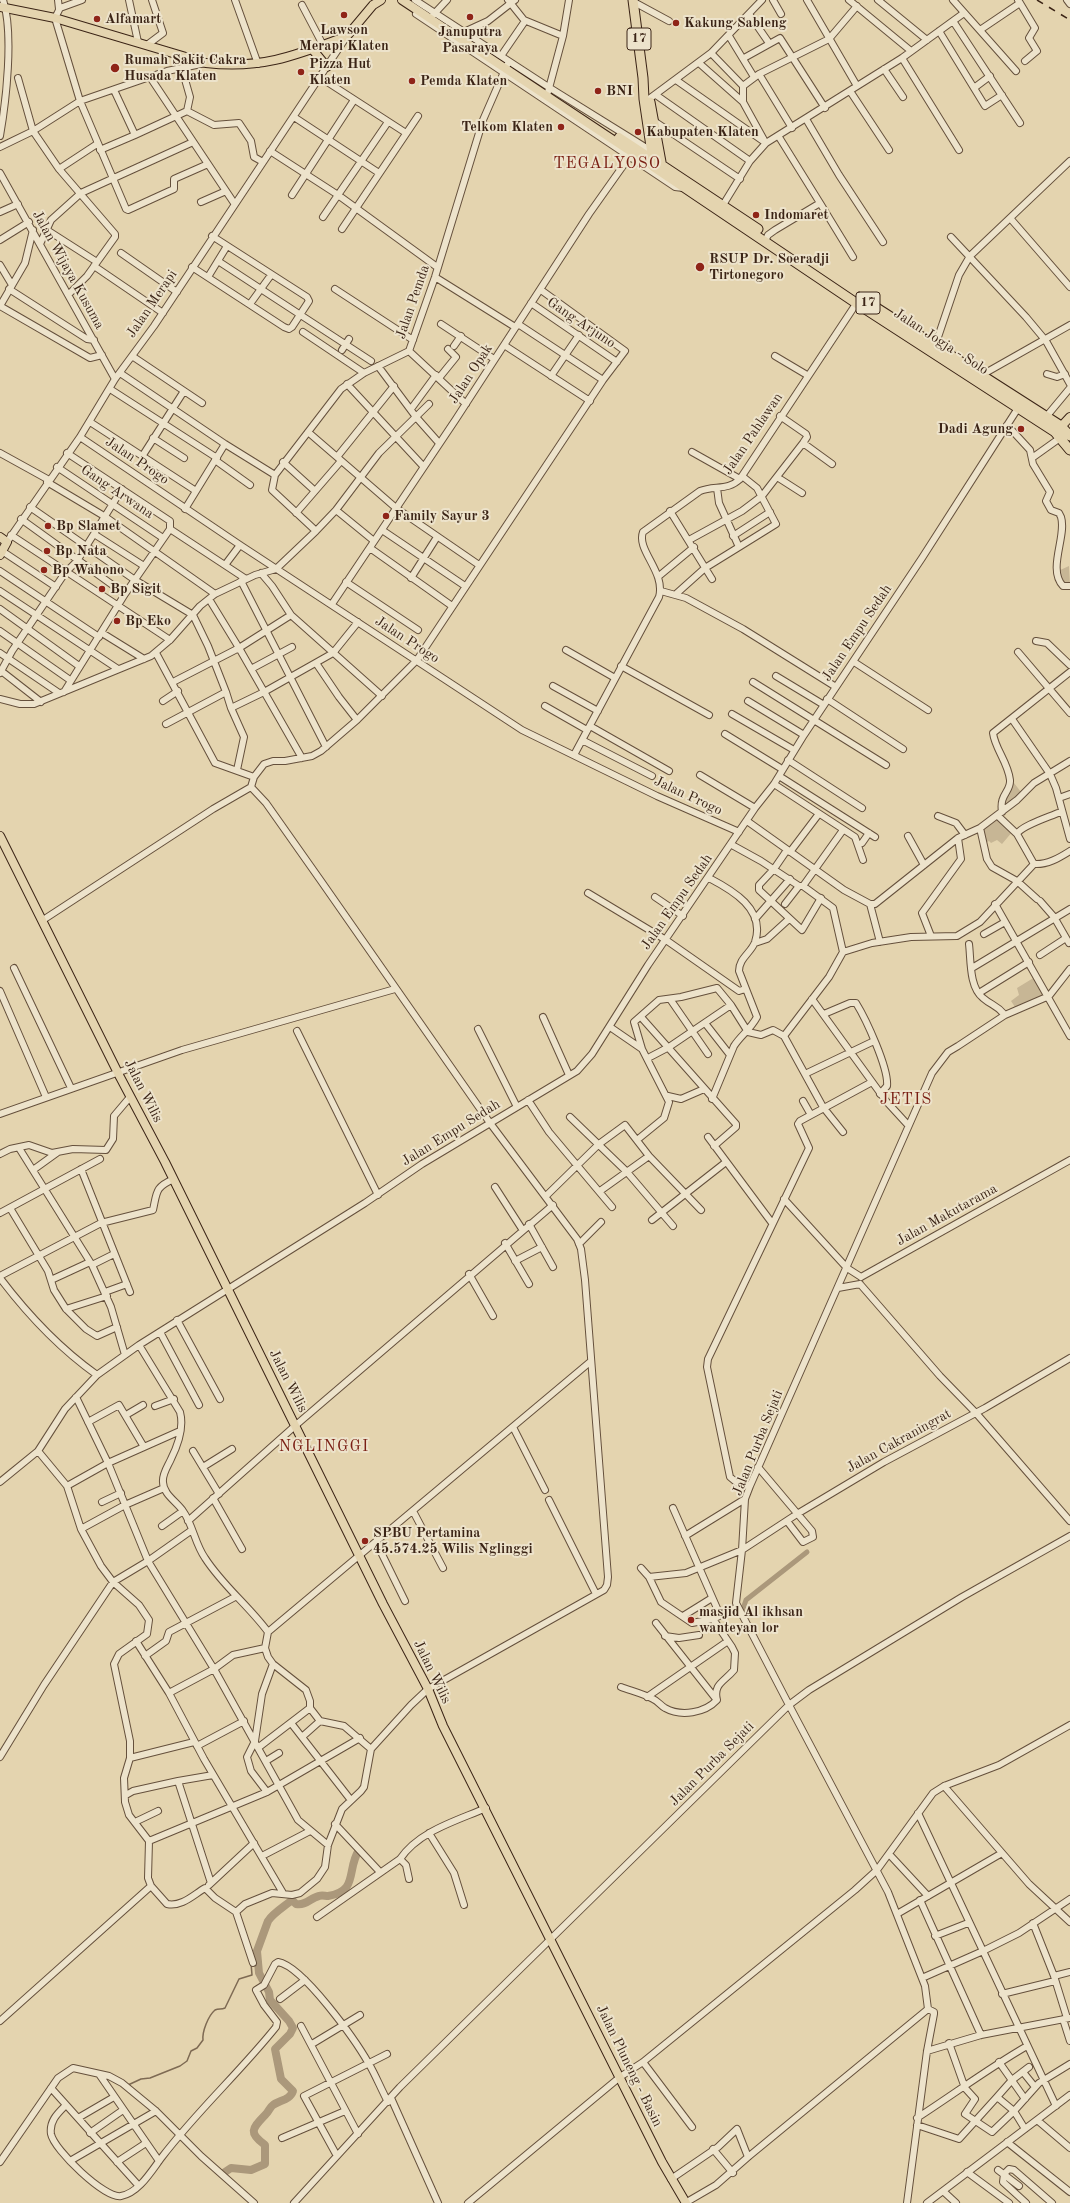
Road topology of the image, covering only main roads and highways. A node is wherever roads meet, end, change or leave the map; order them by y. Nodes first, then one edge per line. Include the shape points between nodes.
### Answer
1 (381, 0) edge
2 (402, 0) edge
3 (409, 0) edge
4 (634, 1) edge
5 (374, 2) edge
6 (3, 5) edge
7 (432, 16) junction
8 (313, 50) junction
9 (327, 67) road end
10 (643, 78) junction
11 (657, 161) junction
12 (766, 238) junction
13 (858, 300) junction
14 (1020, 405) junction
15 (1070, 417) edge
16 (1059, 432) junction
17 (1070, 436) edge
18 (1070, 450) edge
19 (6, 538) edge
20 (1, 553) edge
21 (0, 836) edge
22 (552, 1939) joint
23 (686, 2203) edge

1 - 5 main road
2 - 7 main road
3 - 7 main road
4 - 10 highway, 17
5 - 8 main road via 347,36
6 - 8 main road via 224,65 284,60
7 - 11 main road via 505,68 548,92 600,131 633,152
8 - 9 main road
10 - 11 highway, 17 via 649,136
10 - 11 highway, 17 via 653,97
11 - 12 highway, Jalan Jogja - Solo / 17 via 723,205
11 - 12 highway, Jalan Jogja - Solo / 17 via 684,188
12 - 13 highway, Jalan Jogja - Solo / 17
13 - 14 highway, Jalan Jogja - Solo / 17
13 - 14 highway, Jalan Jogja - Solo / 17 via 935,346
14 - 16 highway, Jalan Jogja - Solo / 17
14 - 16 highway, Jalan Jogja - Solo / 17 via 1046,417
15 - 16 main road
16 - 17 highway, Jalan Jogja - Solo / 17
16 - 18 highway, Jalan Jogja - Solo / 17
19 - 20 main road, Jalan Merapi
21 - 22 main road, Jalan Wilis via 428,1689 443,1726
22 - 23 main road, Jalan Pluneng - Basin via 671,2179

